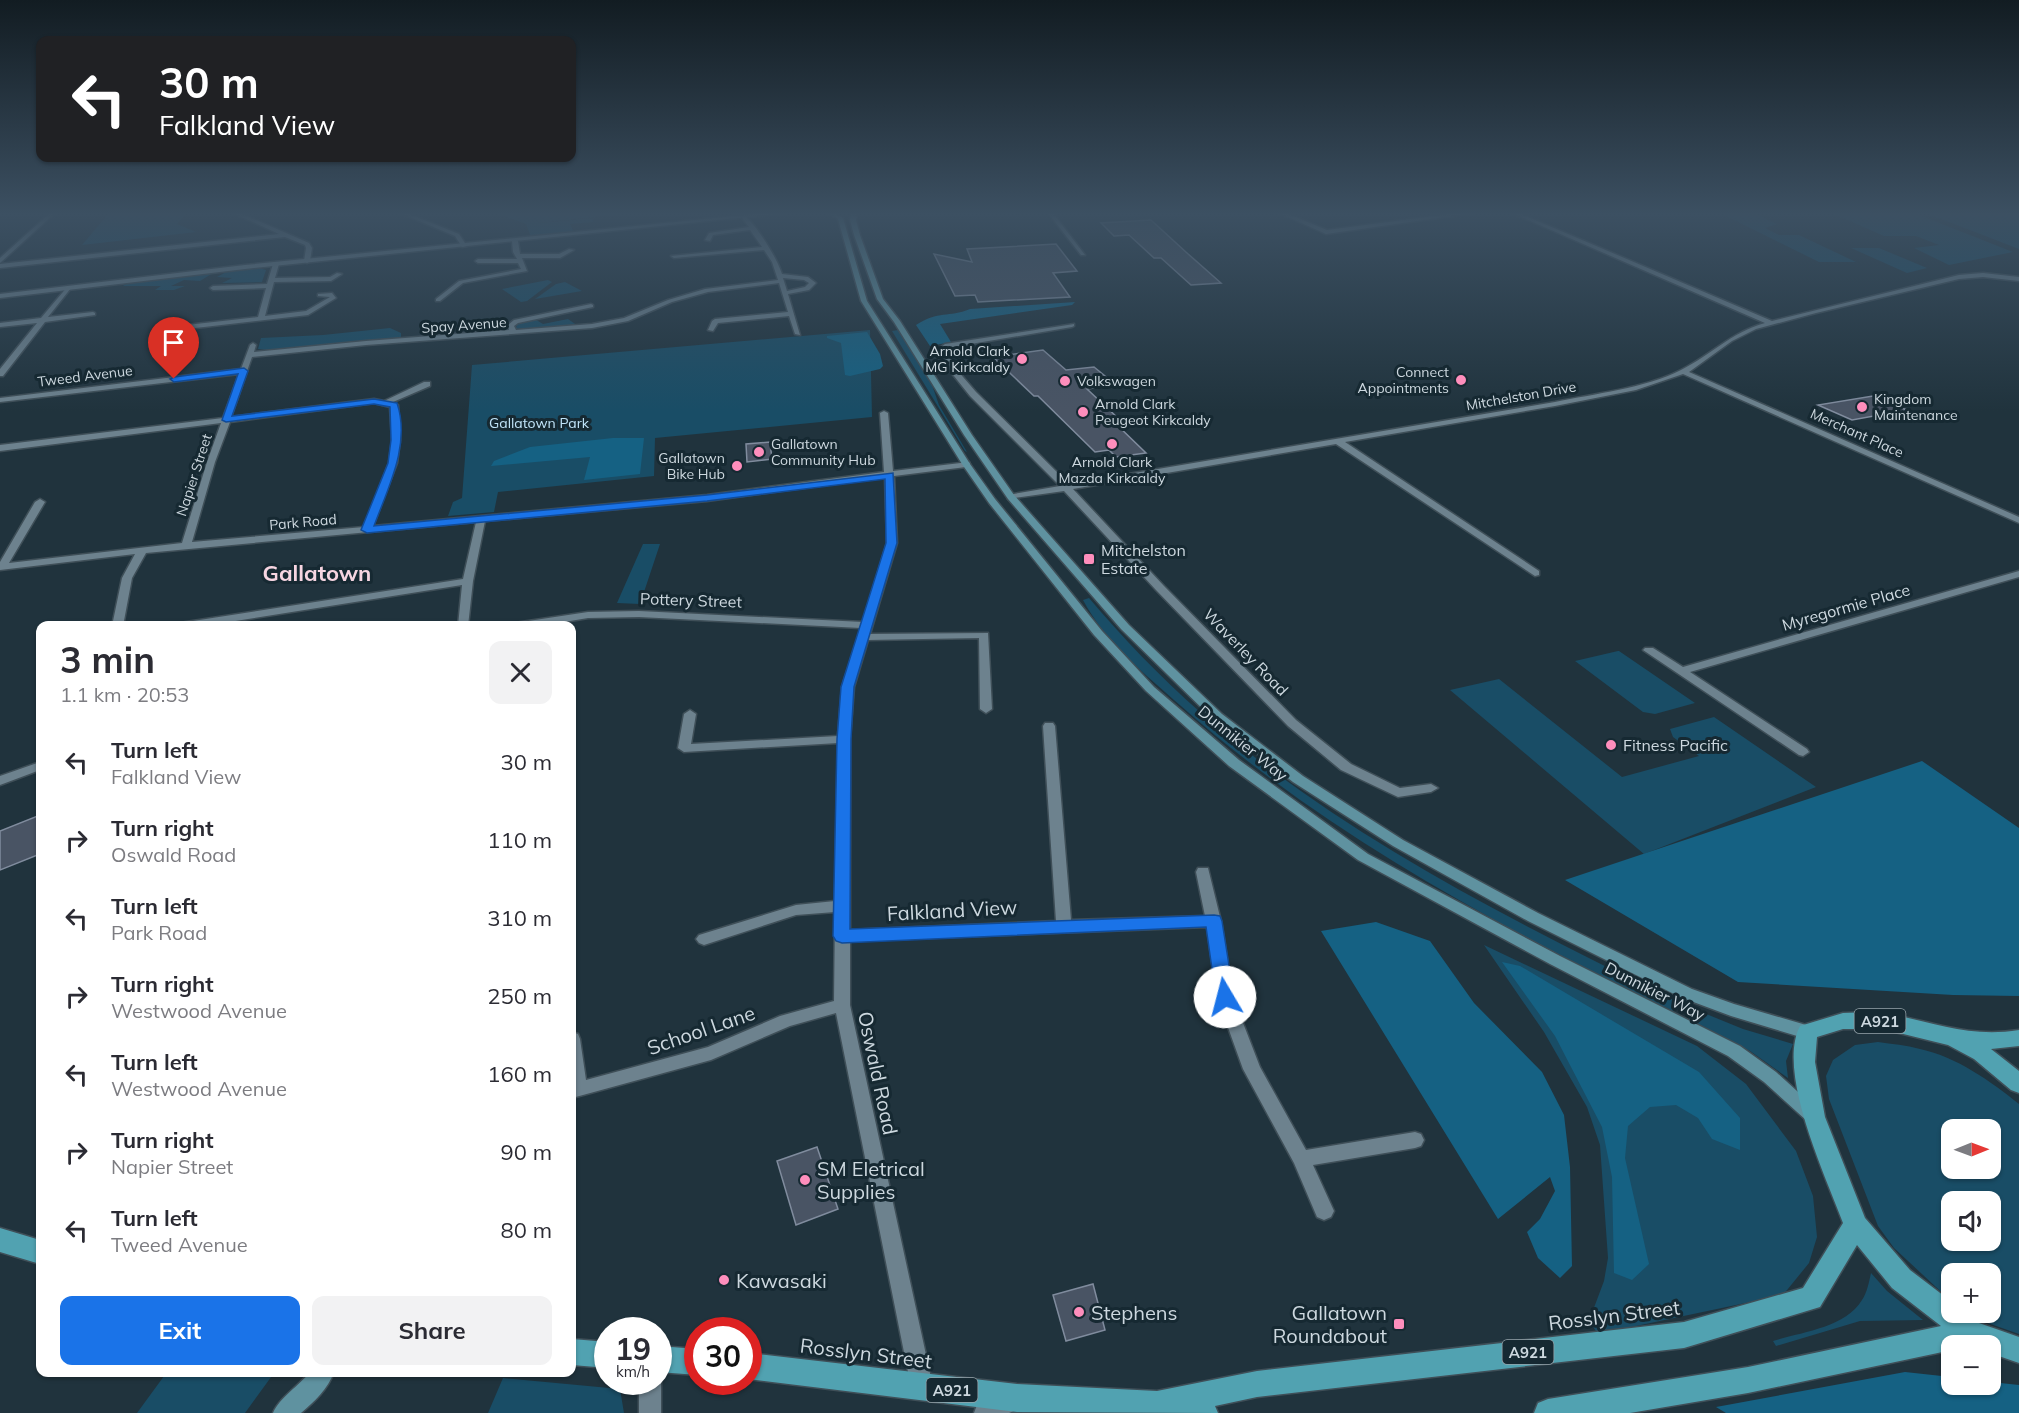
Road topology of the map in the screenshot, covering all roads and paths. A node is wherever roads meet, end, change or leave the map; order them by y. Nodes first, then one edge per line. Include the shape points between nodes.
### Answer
1 (147, 279) edge
2 (272, 279) edge
3 (331, 279) edge
4 (477, 279) edge
5 (780, 279) joint
6 (807, 279) edge
7 (858, 279) edge
8 (873, 279) edge
9 (1667, 279) edge
10 (1951, 279) edge
11 (271, 283) junction
12 (68, 288) junction
13 (213, 288) dead end
14 (784, 293) junction
15 (320, 295) dead end
16 (0, 296) edge
17 (438, 300) dead end
18 (591, 306) dead end
19 (93, 314) dead end
20 (792, 314) junction
21 (261, 318) junction
22 (43, 320) junction
23 (1770, 323) junction
24 (0, 325) edge
25 (1072, 325) dead end
26 (711, 330) dead end
27 (513, 333) junction
28 (798, 334) dead end
29 (156, 344) dead end
30 (253, 345) dead end
31 (249, 355) junction
32 (244, 371) junction
33 (1683, 372) junction
34 (0, 374) edge
35 (427, 384) dead end
36 (0, 400) edge
37 (387, 402) junction
38 (884, 413) dead end
39 (226, 420) junction
40 (968, 435) junction
41 (1337, 441) junction
42 (0, 448) edge
43 (966, 464) junction
44 (890, 475) junction
45 (1064, 488) junction
46 (1011, 497) junction
47 (40, 502) dead end
48 (481, 520) junction
49 (2019, 520) edge
50 (367, 530) junction
51 (1023, 539) junction
52 (186, 546) junction
53 (142, 549) junction
54 (1, 567) edge
55 (1535, 573) dead end
56 (2019, 574) edge
57 (468, 581) junction
58 (118, 621) edge
59 (212, 621) edge
60 (464, 621) edge
61 (548, 621) edge
62 (865, 631) junction
63 (1649, 650) dead end
64 (1682, 672) junction
65 (986, 710) dead end
66 (690, 714) dead end
67 (1049, 726) dead end
68 (844, 739) junction
69 (1803, 752) dead end
70 (36, 768) edge
71 (0, 781) edge
72 (1431, 788) dead end
73 (1203, 872) dead end
74 (842, 906) junction
75 (1214, 921) junction
76 (1064, 926) junction
77 (842, 936) junction
78 (704, 939) dead end
79 (842, 1005) junction
80 (1807, 1032) junction
81 (1953, 1038) junction
82 (2019, 1038) edge
83 (2019, 1084) edge
84 (576, 1090) edge
85 (1814, 1117) junction
86 (1415, 1140) dead end
87 (1301, 1159) junction
88 (1324, 1211) dead end
89 (1856, 1225) junction
90 (0, 1240) edge
91 (36, 1251) edge
92 (1971, 1333) junction
93 (2019, 1350) edge
94 (576, 1352) edge
95 (594, 1354) edge
96 (762, 1368) edge
97 (320, 1377) edge
98 (922, 1387) junction
99 (650, 1395) edge
100 (1017, 1398) junction
101 (1157, 1405) junction
102 (284, 1413) edge
103 (650, 1413) edge
104 (984, 1413) edge
105 (1204, 1413) edge
106 (1548, 1413) edge

1 - 12 street
2 - 11 street
3 - 11 street
4 - 17 street via 461,282
5 - 14 street
5 - 27 street, Spay Avenue via 690,294 645,314 609,324
6 - 14 street, Spay Avenue via 813,283 807,290
7 - 43 main road, Dunnikier Way via 864,301
8 - 40 main road, Dunnikier Way via 880,299
9 - 23 street
10 - 23 street, Mitchelston Drive
11 - 13 street
11 - 21 street
12 - 16 street
12 - 22 street
14 - 20 street
15 - 21 street via 333,298 308,313
18 - 27 street via 516,321 511,326
19 - 22 street
20 - 26 street via 715,321
20 - 28 street
21 - 29 street via 178,328 160,333
22 - 24 street
22 - 34 street
23 - 33 street, Mitchelston Drive via 1730,340
25 - 45 street, Waverley Road via 943,348 954,371 973,394
27 - 31 street, Spay Avenue
30 - 31 street, Napier Street
31 - 32 street, Napier Street
32 - 36 street, Tweed Avenue
32 - 39 street, Napier Street
33 - 41 street, Mitchelston Drive via 1636,388 1567,402
33 - 49 street, Merchant Place
35 - 37 street
37 - 39 street
37 - 50 street via 394,405 393,463
38 - 44 street, Oswald Road
39 - 42 street
39 - 52 street, Napier Street
40 - 43 main road via 976,459
40 - 46 main road, Dunnikier Way
41 - 45 street, Mitchelston Drive
41 - 55 street
43 - 44 street, Park Road
43 - 51 main road, Dunnikier Way
44 - 48 street, Park Road
44 - 62 street, Oswald Road via 892,543
45 - 46 street, Mitchelston Drive
45 - 72 street, Waverley Road via 1301,730 1346,767 1398,793
46 - 51 main road via 1005,500 1007,507
46 - 80 main road, Dunnikier Way via 1125,627 1218,717 1298,779 1398,843 1543,922 1686,993
47 - 54 street
48 - 50 street, Park Road
48 - 57 street
50 - 52 street, Park Road
51 - 85 main road, Dunnikier Way via 1098,633 1150,689 1234,763 1362,857 1734,1051
52 - 53 street, Park Road
53 - 54 street, Park Road
53 - 58 street via 127,578
56 - 64 street, Myregormie Place
57 - 59 street
57 - 60 street
61 - 62 street, Pottery Street via 639,614
62 - 65 street via 984,635
62 - 68 street, Oswald Road via 848,687
63 - 64 street
64 - 69 street
66 - 68 street via 684,748
67 - 76 street
68 - 74 street, Oswald Road
70 - 71 street
73 - 75 street
74 - 77 street, Oswald Road
74 - 78 street via 796,910
75 - 76 street, Falkland View
75 - 87 street via 1225,997 1248,1059
76 - 77 street, Falkland View
77 - 79 street, Oswald Road
79 - 84 street, School Lane via 786,1021 711,1053
79 - 98 street, Oswald Road
80 - 81 main road, A921 via 1843,1021 1883,1021
80 - 85 main road via 1804,1062
81 - 82 main road, A921
81 - 83 main road, A921 via 1981,1053
85 - 89 main road
86 - 87 street
87 - 88 street
89 - 92 main road via 1901,1279
89 - 101 main road, Rosslyn Street / A921 via 1811,1298 1684,1335 1257,1384
90 - 91 main road
92 - 93 main road
92 - 106 main road via 1748,1380
94 - 95 main road
96 - 98 main road, Rosslyn Street / A921
97 - 102 main road
98 - 100 main road, Rosslyn Street / A921
99 - 103 street
100 - 101 main road, Rosslyn Street / A921
100 - 104 street
101 - 105 main road, Rosslyn Street / A921

